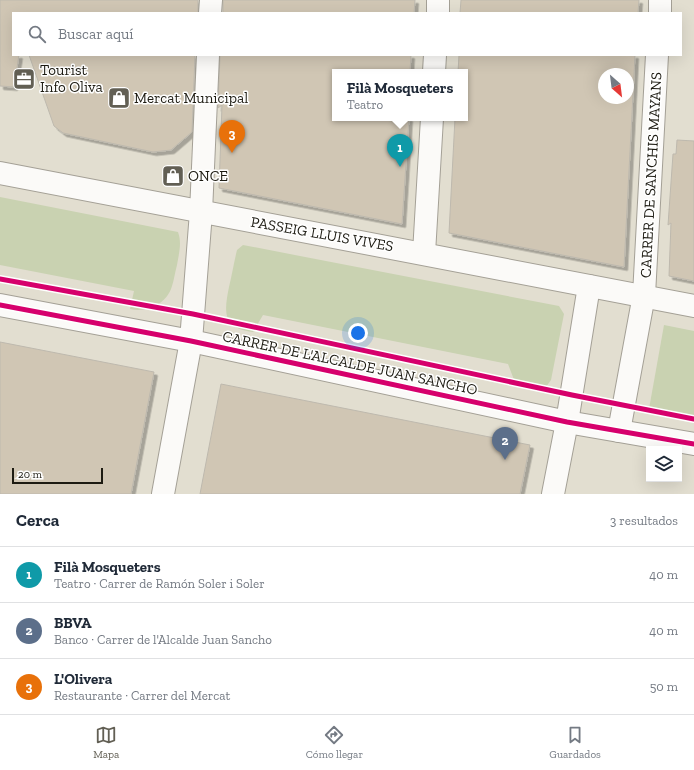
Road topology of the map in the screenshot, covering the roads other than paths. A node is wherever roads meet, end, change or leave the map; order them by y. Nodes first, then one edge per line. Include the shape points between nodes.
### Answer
1 (211, 0) edge
2 (438, 0) edge
3 (660, 0) edge
4 (210, 12) edge
5 (438, 12) edge
6 (660, 12) edge
7 (208, 56) edge
8 (435, 56) edge
9 (657, 56) edge
10 (434, 69) edge
11 (432, 121) edge
12 (0, 173) edge
13 (201, 212) junction
14 (424, 253) junction
15 (589, 286) junction
16 (644, 295) junction
17 (0, 305) edge
18 (694, 306) edge
19 (191, 341) junction
20 (567, 422) junction
21 (619, 431) junction
22 (694, 444) edge
23 (163, 494) edge
24 (553, 494) edge

1 - 4 street
2 - 5 street
3 - 6 street
7 - 13 street
8 - 10 street
9 - 16 street, CARRER DE SANCHIS MAYANS
11 - 14 street
12 - 13 street, PASSEIG LLUIS VIVES
13 - 14 street, PASSEIG LLUIS VIVES
13 - 19 street
14 - 15 street, PASSEIG LLUIS VIVES
15 - 16 street, PASSEIG LLUIS VIVES
15 - 20 street
16 - 18 street, PASSEIG LLUIS VIVES
16 - 21 street, CARRER DE SANCHIS MAYANS
17 - 19 street, CARRER DE L'ALCALDE JUAN SANCHO
19 - 20 street, CARRER DE L'ALCALDE JUAN SANCHO
19 - 23 street
20 - 21 street, CARRER DE L'ALCALDE JUAN SANCHO
20 - 24 street
21 - 22 street, CARRER DE L'ALCALDE JUAN SANCHO

